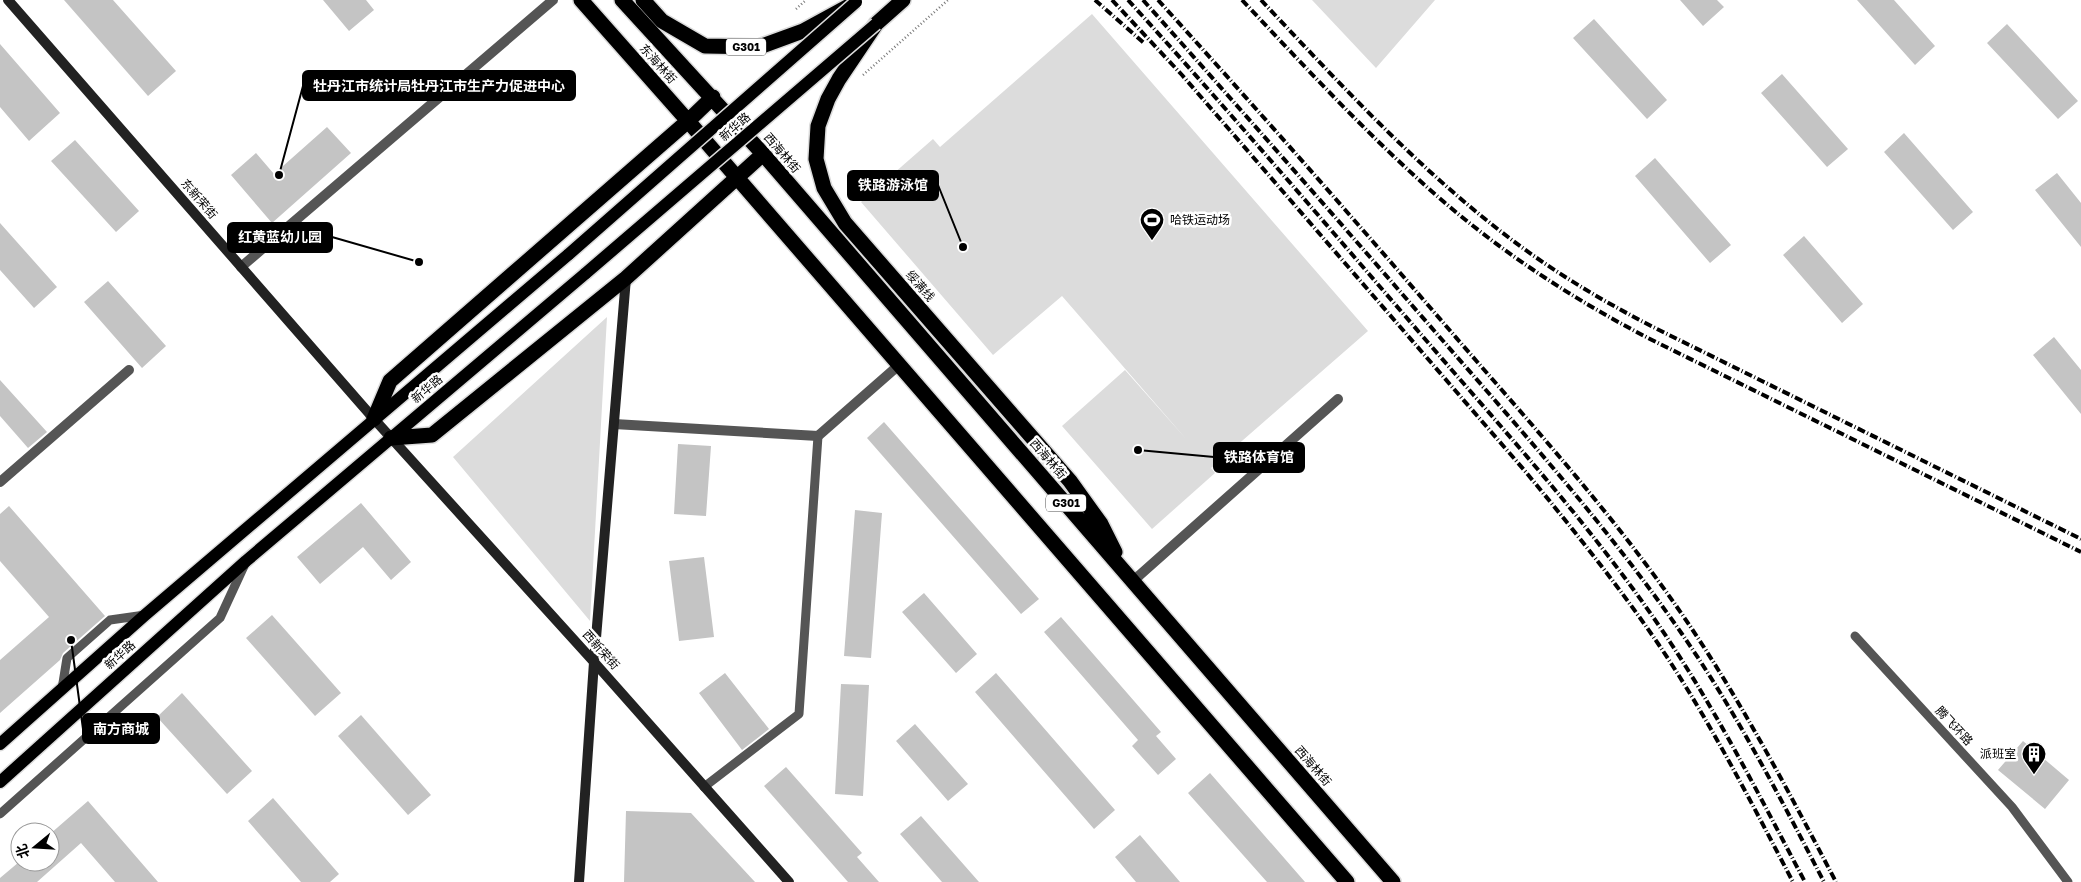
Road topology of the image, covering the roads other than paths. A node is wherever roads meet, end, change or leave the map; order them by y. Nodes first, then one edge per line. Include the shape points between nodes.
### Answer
1 (8, 0) edge
2 (553, 0) edge
3 (580, 0) edge
4 (622, 0) edge
5 (643, 0) edge
6 (903, 0) edge
7 (857, 1) edge
8 (876, 24) junction
9 (713, 97) junction
10 (688, 121) junction
11 (738, 125) joint
12 (763, 154) junction
13 (736, 178) junction
14 (241, 267) junction
15 (626, 278) junction
16 (899, 365) junction
17 (130, 370) dead end
18 (1338, 399) dead end
19 (374, 419) junction
20 (614, 424) junction
21 (818, 436) junction
22 (391, 438) junction
23 (0, 482) edge
24 (246, 561) junction
25 (1130, 577) junction
26 (146, 615) junction
27 (1855, 636) dead end
28 (594, 662) junction
29 (62, 690) junction
30 (0, 744) edge
31 (0, 782) edge
32 (704, 787) junction
33 (0, 814) edge
34 (1388, 880) edge
35 (579, 882) edge
36 (789, 882) edge
37 (1347, 882) edge
38 (2068, 882) edge

1 - 14 street, 东新荣街
2 - 14 street
3 - 10 highway, 东海林街 / G301
4 - 9 highway, 东海林街 / G301
5 - 7 highway, G301, bridge via 662,21 705,46 759,47 803,31
6 - 8 highway, 绥满线 / G301
7 - 19 main road, 新华路, bridge via 569,254
8 - 22 main road, 新华路, bridge
8 - 25 highway, 绥满线 / G301, bridge via 839,79 818,126 816,158 824,188 844,223 1070,481 1096,517
9 - 10 highway
9 - 11 highway, 东海林街 / G301
10 - 13 highway, 东海林街 / G301
10 - 19 highway via 390,381
11 - 12 highway, 西海林街 / G301
12 - 13 highway
12 - 25 highway, 西海林街 / G301
13 - 15 highway
13 - 16 highway, G301
14 - 19 street, 东新荣街
15 - 20 street
15 - 22 highway via 432,435
16 - 21 street
16 - 37 highway, G301
17 - 23 street
18 - 25 street
19 - 22 street, 东新荣街
19 - 26 main road, 新华路
20 - 21 street
20 - 28 street
21 - 32 lane via 799,714
22 - 24 main road, 新华路
22 - 28 street, 西新荣街
24 - 31 main road, 新华路
24 - 33 lane via 220,618
25 - 34 highway, 西海林街 / G301
26 - 29 main road, 新华路
26 - 29 lane via 110,620 67,658
27 - 38 lane, 腾飞环路 via 2012,807
28 - 32 street, 西新荣街
28 - 35 street
29 - 30 main road, 新华路
32 - 36 street, 西新荣街

